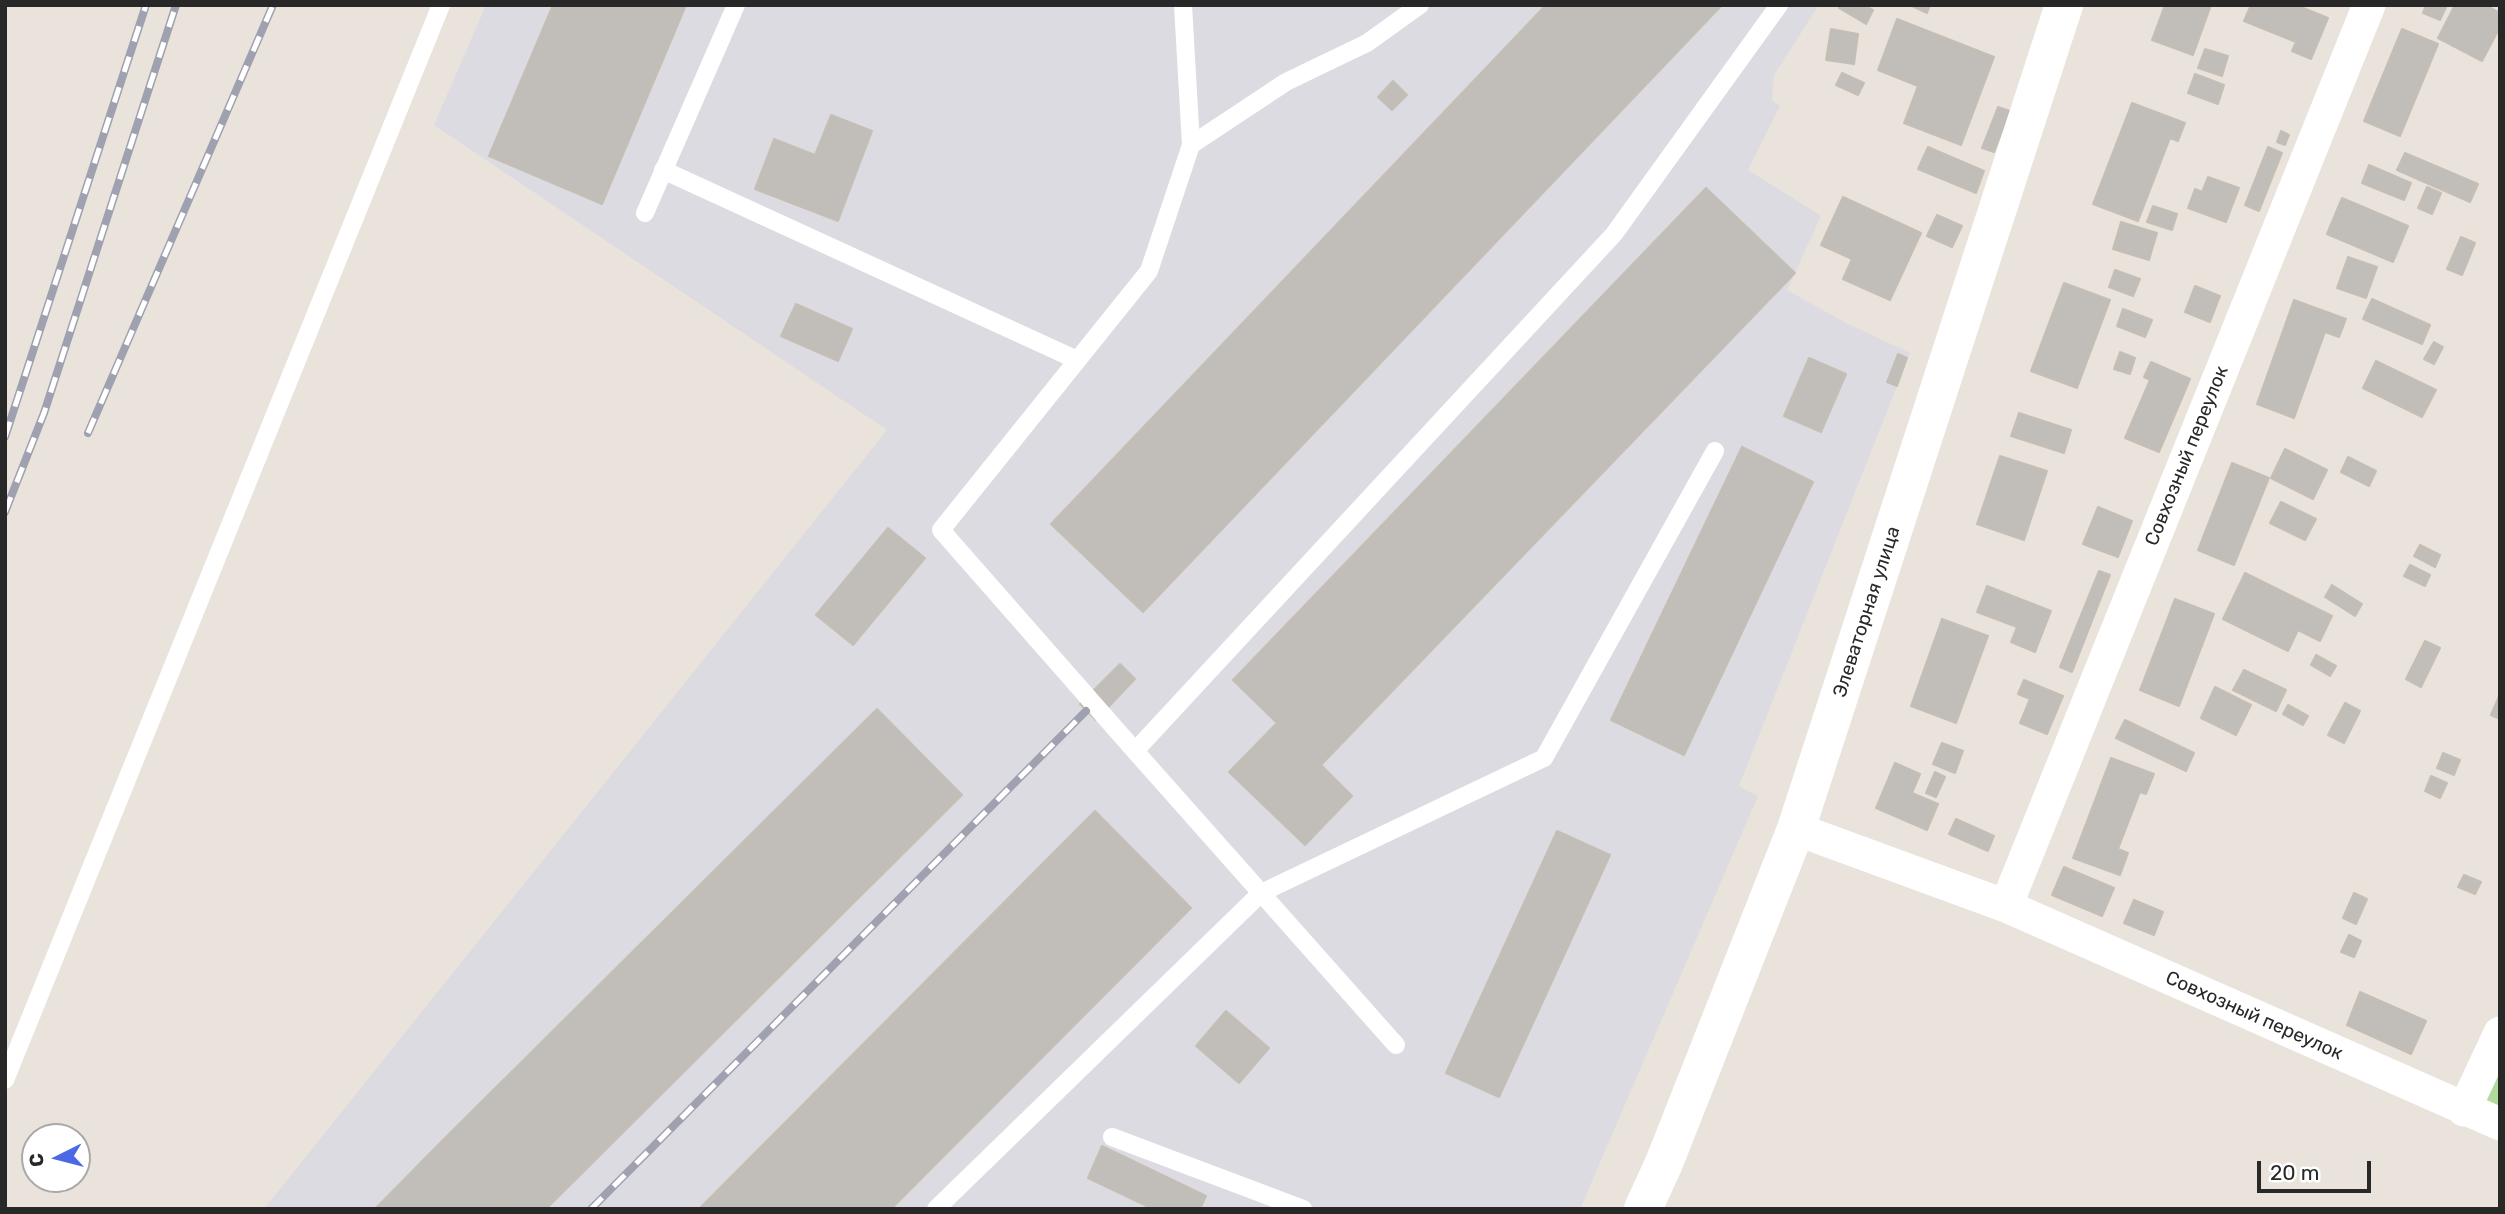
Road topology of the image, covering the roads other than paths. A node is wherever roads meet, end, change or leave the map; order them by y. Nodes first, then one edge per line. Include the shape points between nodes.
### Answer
1 (441, 5) edge
2 (737, 5) edge
3 (1184, 5) edge
4 (1420, 5) edge
5 (1779, 5) edge
6 (2064, 5) edge
7 (2369, 5) edge
8 (1191, 145) junction
9 (663, 170) junction
10 (645, 213) dead end
11 (1077, 360) junction
12 (1715, 451) dead end
13 (1135, 751) junction
14 (1796, 829) junction
15 (1261, 893) junction
16 (2006, 906) junction
17 (2500, 1034) edge
18 (1396, 1045) dead end
19 (5, 1080) edge
20 (2464, 1110) junction
21 (2500, 1124) edge
22 (1112, 1137) dead end
23 (936, 1209) edge
24 (1303, 1209) edge
25 (1643, 1209) edge

1 - 19 lane
2 - 9 lane
3 - 8 lane
4 - 8 lane via 1367,43 1286,82
5 - 13 lane via 1614,234
6 - 14 street, Элеваторная улица
7 - 16 street, Совхозный переулок
8 - 11 lane via 1149,271
9 - 10 lane
9 - 11 lane
11 - 13 lane via 941,530
12 - 15 lane via 1544,758
13 - 15 lane
14 - 16 street, Совхозный переулок
14 - 25 street, Элеваторная улица
15 - 18 lane
15 - 23 lane
16 - 20 street, Совхозный переулок
17 - 20 street
20 - 21 street, Совхозный переулок
22 - 24 lane

